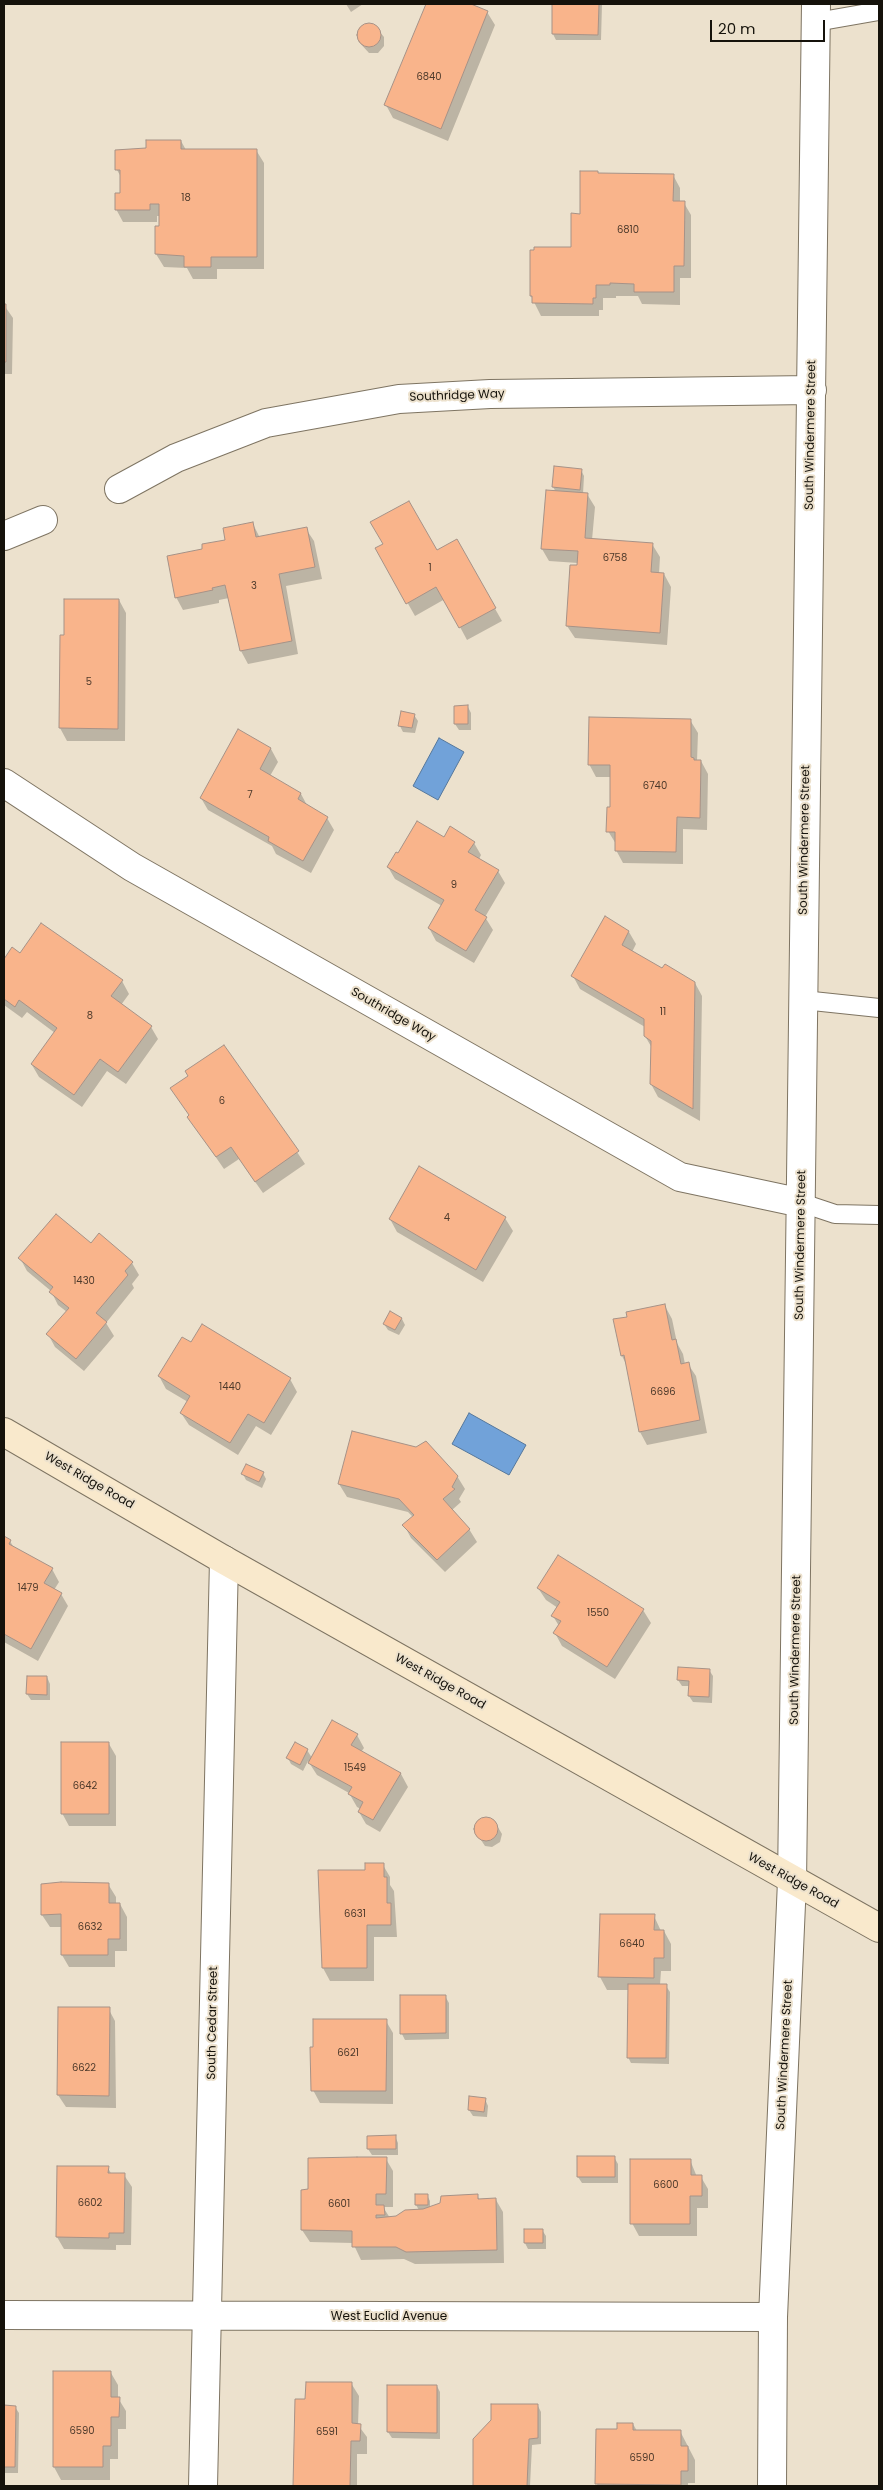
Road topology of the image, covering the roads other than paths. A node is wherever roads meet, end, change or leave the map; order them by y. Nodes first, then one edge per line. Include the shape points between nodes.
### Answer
1 (879, 11) edge
2 (816, 13) edge
3 (812, 390) junction
4 (119, 489) dead end
5 (43, 520) dead end
6 (4, 536) edge
7 (4, 783) edge
8 (803, 1000) junction
9 (879, 1008) edge
10 (802, 1203) junction
11 (879, 1214) edge
12 (4, 1432) edge
13 (224, 1560) junction
14 (792, 1880) junction
15 (879, 1928) edge
16 (4, 2316) edge
17 (206, 2317) junction
18 (773, 2317) junction
19 (202, 2486) edge
20 (772, 2486) edge

1 - 2 lane
2 - 3 street, South Windermere Street
3 - 4 street, Southridge Way via 490,394 400,399 266,424 176,458
3 - 8 street, South Windermere Street
5 - 6 street
7 - 10 street, Southridge Way via 132,867 680,1177
8 - 9 lane
8 - 10 street, South Windermere Street
10 - 11 lane via 835,1214
10 - 14 street, South Windermere Street
12 - 13 street, West Ridge Road
13 - 14 street, West Ridge Road
13 - 17 street, South Cedar Street
14 - 15 street, West Ridge Road
14 - 18 street, South Windermere Street
16 - 17 street, West Euclid Avenue
17 - 18 street, West Euclid Avenue
17 - 19 street, South Cedar Street
18 - 20 street, South Windermere Street

